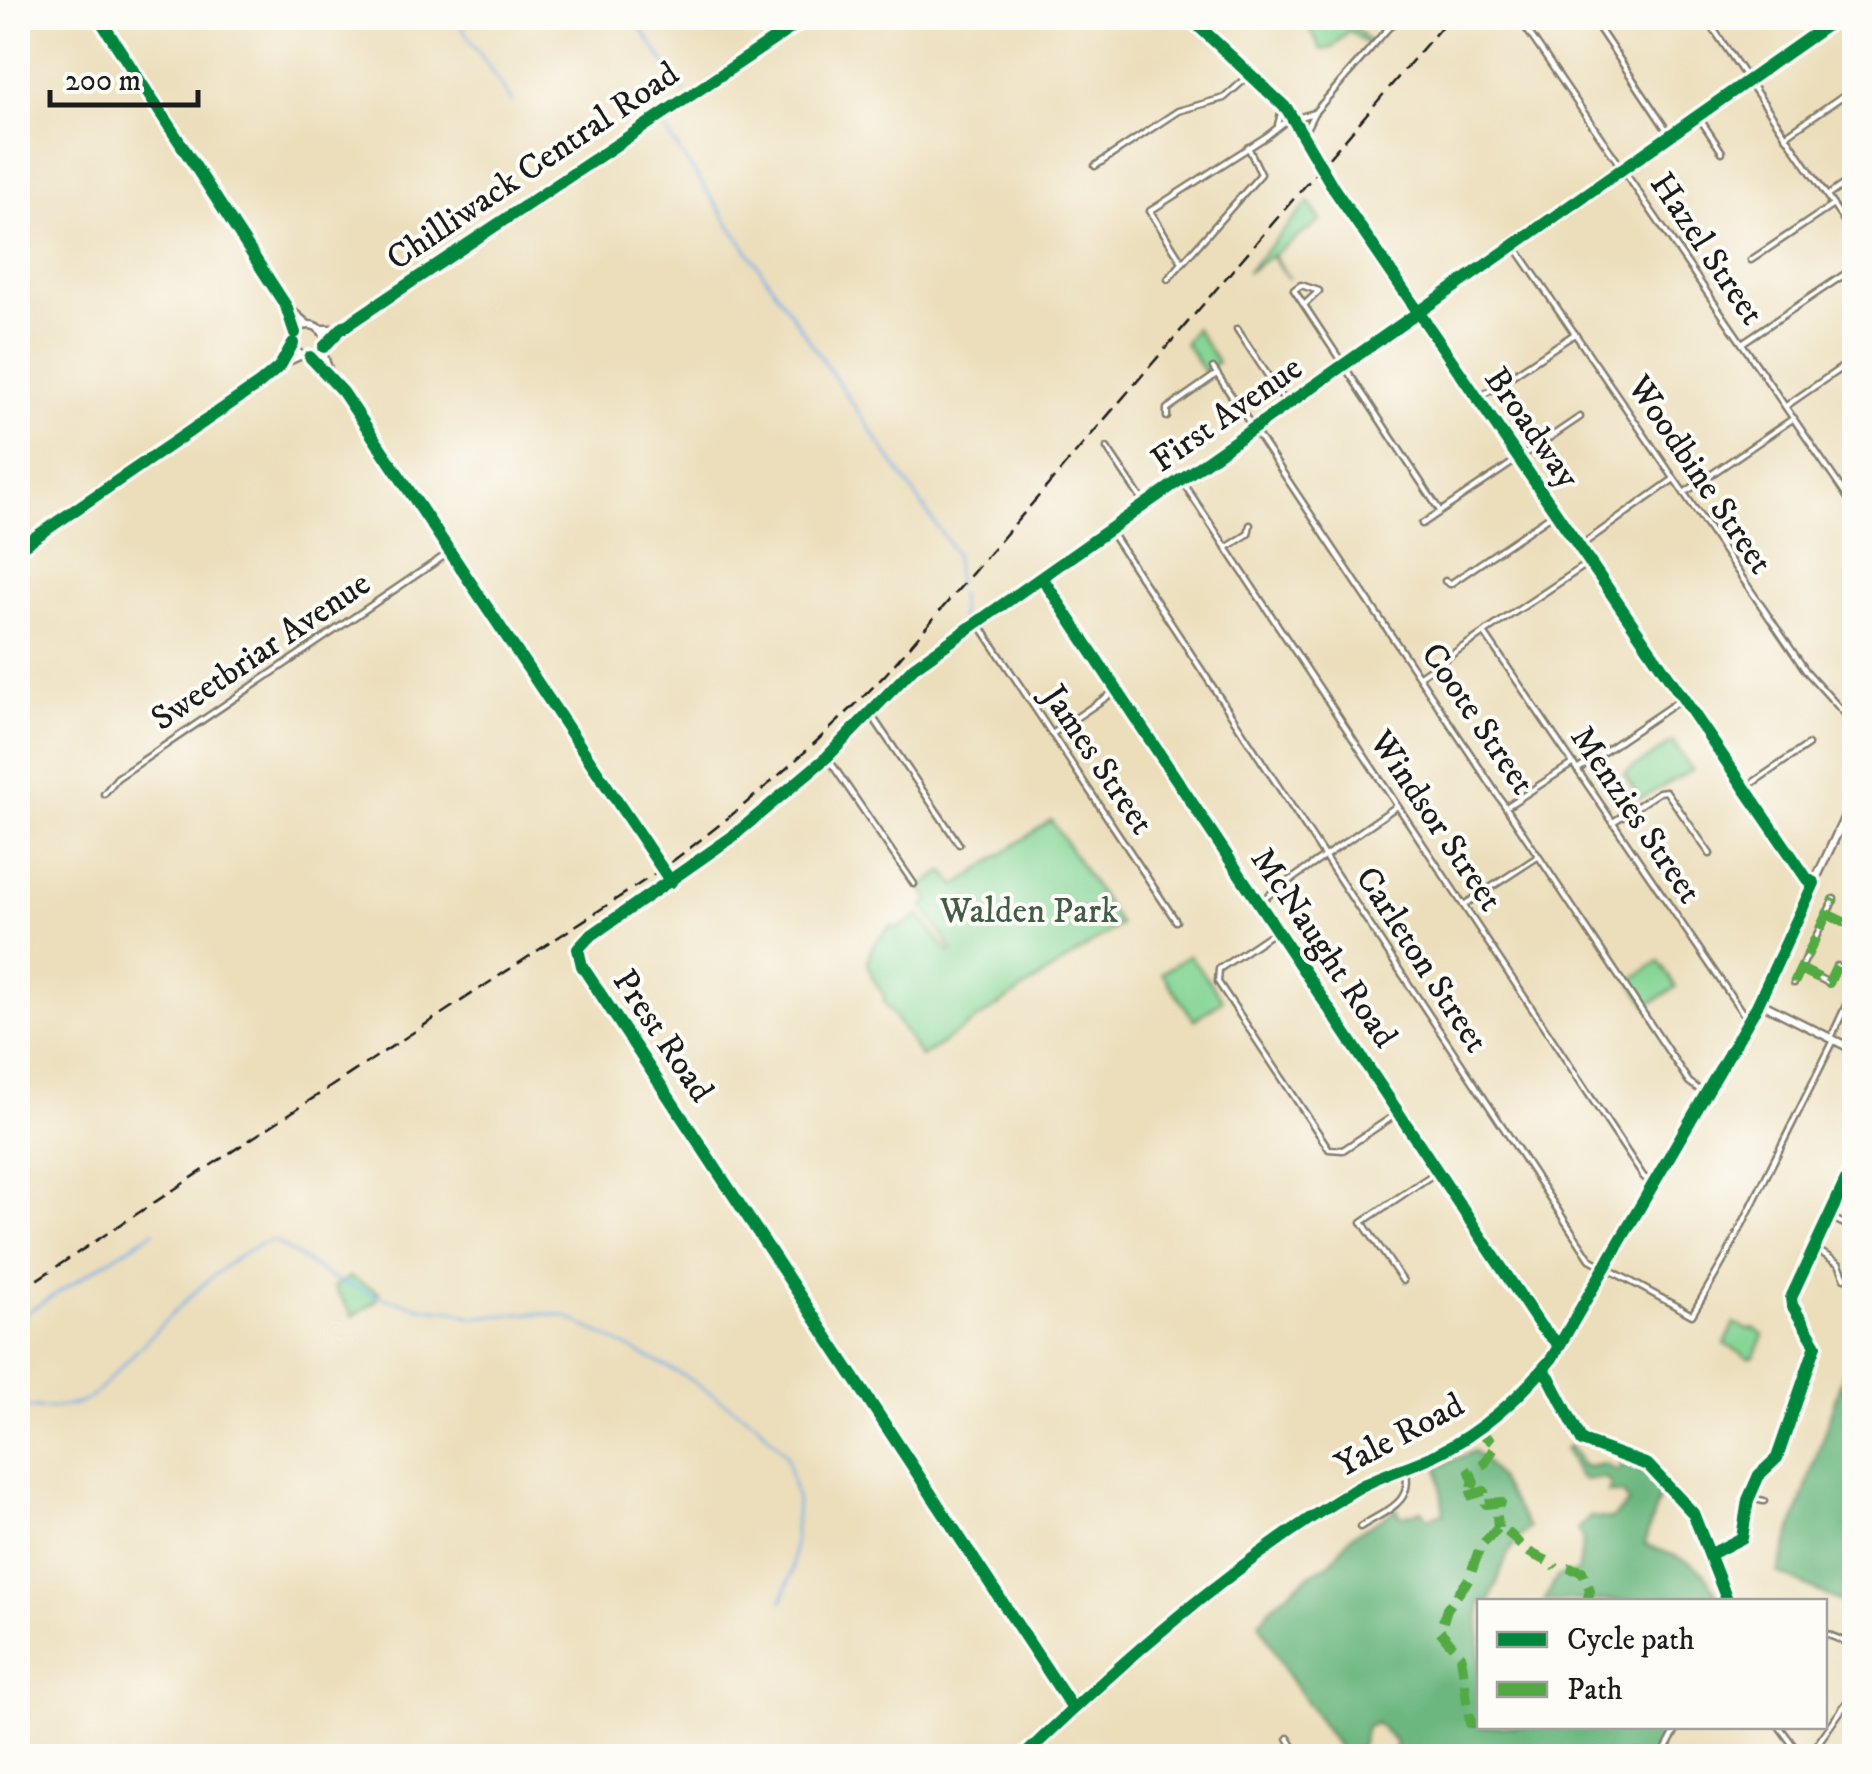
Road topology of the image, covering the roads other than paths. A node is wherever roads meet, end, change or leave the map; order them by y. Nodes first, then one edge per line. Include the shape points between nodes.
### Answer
1 (100, 18) edge
2 (806, 18) edge
3 (1190, 18) edge
4 (1398, 18) edge
5 (1519, 18) edge
6 (1592, 18) edge
7 (1706, 18) edge
8 (1837, 18) edge
9 (1251, 74) junction
10 (1748, 80) junction
11 (1854, 88) edge
12 (1283, 104) junction
13 (1314, 113) junction
14 (1698, 116) junction
15 (1294, 118) junction
16 (1278, 125) junction
17 (1304, 133) junction
18 (1670, 135) junction
19 (1785, 136) junction
20 (1248, 147) junction
21 (1722, 152) dead end
22 (1095, 166) dead end
23 (1624, 169) junction
24 (1854, 177) edge
25 (1827, 196) junction
26 (1833, 205) junction
27 (1854, 236) edge
28 (1514, 245) junction
29 (1751, 260) dead end
30 (1182, 262) junction
31 (1854, 268) edge
32 (1168, 279) dead end
33 (1304, 305) junction
34 (286, 306) junction
35 (1420, 313) junction
36 (309, 326) junction
37 (318, 329) junction
38 (1237, 329) dead end
39 (341, 330) junction
40 (295, 334) junction
41 (1574, 334) junction
42 (1742, 343) junction
43 (293, 344) junction
44 (323, 348) junction
45 (306, 356) junction
46 (1854, 359) edge
47 (280, 366) junction
48 (1344, 366) junction
49 (1213, 368) dead end
50 (1217, 374) junction
51 (330, 375) junction
52 (1477, 399) junction
53 (1288, 406) junction
54 (1786, 406) junction
55 (1167, 417) dead end
56 (1580, 417) dead end
57 (1794, 418) junction
58 (1254, 430) junction
59 (1107, 448) dead end
60 (1518, 459) junction
61 (1674, 479) junction
62 (1182, 481) junction
63 (1684, 494) junction
64 (1146, 506) junction
65 (1854, 507) edge
66 (1440, 511) junction
67 (1556, 512) junction
68 (1422, 524) dead end
69 (1250, 525) dead end
70 (1110, 531) junction
71 (1580, 546) junction
72 (18, 548) edge
73 (1226, 548) junction
74 (450, 552) junction
75 (1590, 562) junction
76 (1043, 579) junction
77 (1445, 582) dead end
78 (979, 624) junction
79 (1485, 634) junction
80 (1421, 675) junction
81 (1117, 690) junction
82 (1683, 698) junction
83 (870, 713) junction
84 (1854, 724) edge
85 (1052, 734) junction
86 (1808, 745) dead end
87 (828, 757) junction
88 (1572, 764) junction
89 (1577, 770) junction
90 (1745, 788) junction
91 (104, 794) dead end
92 (1854, 797) edge
93 (1398, 806) junction
94 (1508, 806) junction
95 (1613, 822) junction
96 (959, 844) dead end
97 (1710, 854) dead end
98 (1539, 856) junction
99 (1325, 857) junction
100 (1819, 871) junction
101 (1803, 872) junction
102 (671, 882) junction
103 (1814, 883) junction
104 (914, 884) dead end
105 (1834, 899) dead end
106 (1258, 902) junction
107 (1464, 905) junction
108 (1827, 914) junction
109 (1176, 921) dead end
110 (1854, 927) edge
111 (1278, 930) junction
112 (1801, 970) junction
113 (1854, 974) edge
114 (1794, 983) dead end
115 (1854, 988) edge
116 (1759, 1002) junction
117 (1748, 1021) junction
118 (1833, 1038) junction
119 (1854, 1050) edge
120 (1705, 1094) junction
121 (1398, 1113) junction
122 (1854, 1163) edge
123 (1438, 1172) junction
124 (1652, 1185) junction
125 (1828, 1216) junction
126 (1854, 1229) edge
127 (1813, 1247) junction
128 (1605, 1267) junction
129 (1845, 1278) dead end
130 (1404, 1281) dead end
131 (1560, 1345) junction
132 (1542, 1370) junction
133 (1405, 1468) junction
134 (1750, 1498) junction
135 (1764, 1501) dead end
136 (1360, 1527) dead end
137 (1712, 1554) junction
138 (1728, 1599) edge
139 (1827, 1634) edge
140 (1854, 1646) edge
141 (1854, 1692) edge
142 (1073, 1708) junction
143 (1676, 1729) edge
144 (1782, 1729) edge
145 (1288, 1738) dead end
146 (1024, 1756) edge
147 (1299, 1756) edge
148 (1663, 1756) edge
149 (1801, 1756) edge
150 (1810, 1756) edge

1 - 34 street
2 - 39 street, Chilliwack Central Road
3 - 9 street, Broadway
4 - 13 street
5 - 23 street, Hazel Street
6 - 18 street
7 - 10 street
8 - 10 street, First Avenue
9 - 12 street, Broadway
9 - 22 street via 1224,98 1178,111
10 - 14 street, First Avenue
10 - 19 street
11 - 19 street
12 - 15 street, Broadway
12 - 16 street
13 - 15 street
13 - 17 street
14 - 18 street, First Avenue
14 - 21 street
15 - 16 street
15 - 17 street, Broadway
16 - 20 street
17 - 35 street, Broadway
18 - 23 street, First Avenue
19 - 25 street
20 - 30 street via 1261,174
20 - 30 street via 1150,210
23 - 28 street, First Avenue
23 - 42 street, Hazel Street
24 - 25 street
25 - 26 street
26 - 27 street
26 - 29 street
28 - 35 street, First Avenue
28 - 41 street, Woodbine Street
30 - 32 street
31 - 42 street
33 - 33 street via 1294,290 1301,285 1319,291
33 - 48 street
34 - 36 street
34 - 40 street
35 - 48 street, First Avenue
35 - 52 street, Broadway
36 - 37 street
36 - 40 street
37 - 39 street
37 - 44 street
38 - 53 street
39 - 44 street, Chilliwack Central Road
40 - 43 street
41 - 52 street
41 - 61 street, Woodbine Street
42 - 54 street, Hazel Street
43 - 45 street
43 - 47 street
44 - 45 street
44 - 51 street
45 - 47 street
45 - 51 street
46 - 54 street
47 - 72 street
48 - 53 street, First Avenue
48 - 66 street
49 - 50 street, Coote Street
50 - 55 street via 1168,409
50 - 58 street, Coote Street
51 - 74 street
52 - 60 street, Broadway
53 - 58 street, First Avenue
54 - 57 street, Hazel Street
56 - 60 street
57 - 63 street
57 - 65 street, Hazel Street
58 - 62 street, First Avenue
58 - 80 street, Coote Street
59 - 64 street
60 - 66 street
60 - 67 street, Broadway
61 - 63 street, Woodbine Street
61 - 71 street
62 - 64 street, First Avenue
62 - 73 street, Windsor Street
63 - 84 street, Woodbine Street via 1806,671
64 - 70 street, First Avenue
66 - 68 street
67 - 71 street, Broadway
67 - 77 street
69 - 73 street via 1248,534
70 - 76 street, First Avenue
70 - 99 street, Carleton Street
71 - 75 street, Broadway
73 - 93 street, Windsor Street
74 - 91 street, Sweetbriar Avenue via 117,778
74 - 102 street
75 - 79 street
75 - 82 street, Broadway
76 - 78 street, First Avenue
76 - 81 street, McNaught Road
78 - 83 street, First Avenue via 914,668
78 - 85 street, James Street
79 - 80 street
79 - 88 street, Menzies Street
80 - 94 street, Coote Street
81 - 85 street
81 - 106 street, McNaught Road
82 - 89 street
82 - 90 street, Broadway
83 - 87 street, First Avenue
83 - 96 street
85 - 109 street, James Street
86 - 90 street
87 - 102 street, First Avenue
87 - 104 street
88 - 89 street, Menzies Street
88 - 94 street
89 - 95 street, Menzies Street
90 - 101 street, Broadway
92 - 100 street, Yale Road
93 - 99 street
93 - 107 street, Windsor Street
94 - 98 street, Coote Street
95 - 97 street via 1666,792
95 - 117 street, Menzies Street
98 - 107 street
98 - 120 street, Coote Street via 1690,1082
99 - 106 street
99 - 128 street, Carleton Street via 1590,1259
100 - 101 street
100 - 103 street, Yale Road
101 - 103 street, Broadway
102 - 142 street, Prest Road via 580,944 579,961
103 - 116 street, Yale Road
105 - 108 street
106 - 111 street, McNaught Road
107 - 124 street, Windsor Street
108 - 110 street
108 - 112 street
111 - 121 street, McNaught Road
111 - 121 street via 1219,969 1218,982 1329,1148 1343,1150
112 - 113 street via 1829,983 1837,966
112 - 114 street
115 - 118 street
116 - 117 street, Yale Road
116 - 118 street
117 - 120 street, Yale Road
118 - 119 street
118 - 128 street, Carleton Street via 1692,1315
120 - 124 street, Yale Road
121 - 123 street, McNaught Road
122 - 125 street
123 - 130 street via 1362,1222
123 - 131 street, McNaught Road via 1547,1336
124 - 128 street, Yale Road
125 - 126 street
125 - 127 street
127 - 129 street via 1839,1264
127 - 134 street via 1791,1300 1816,1348 1777,1458 1759,1475
128 - 131 street, Yale Road
131 - 132 street, Yale Road
132 - 133 street, Yale Road via 1462,1439
132 - 137 street via 1582,1441 1648,1465 1693,1513
133 - 136 street via 1407,1490 1397,1506
133 - 142 street, Yale Road via 1350,1492 1216,1586
134 - 135 street
134 - 137 street via 1742,1538
137 - 138 street
139 - 140 street
141 - 150 street
142 - 146 street, Yale Road
143 - 148 street
144 - 149 street
145 - 147 street

